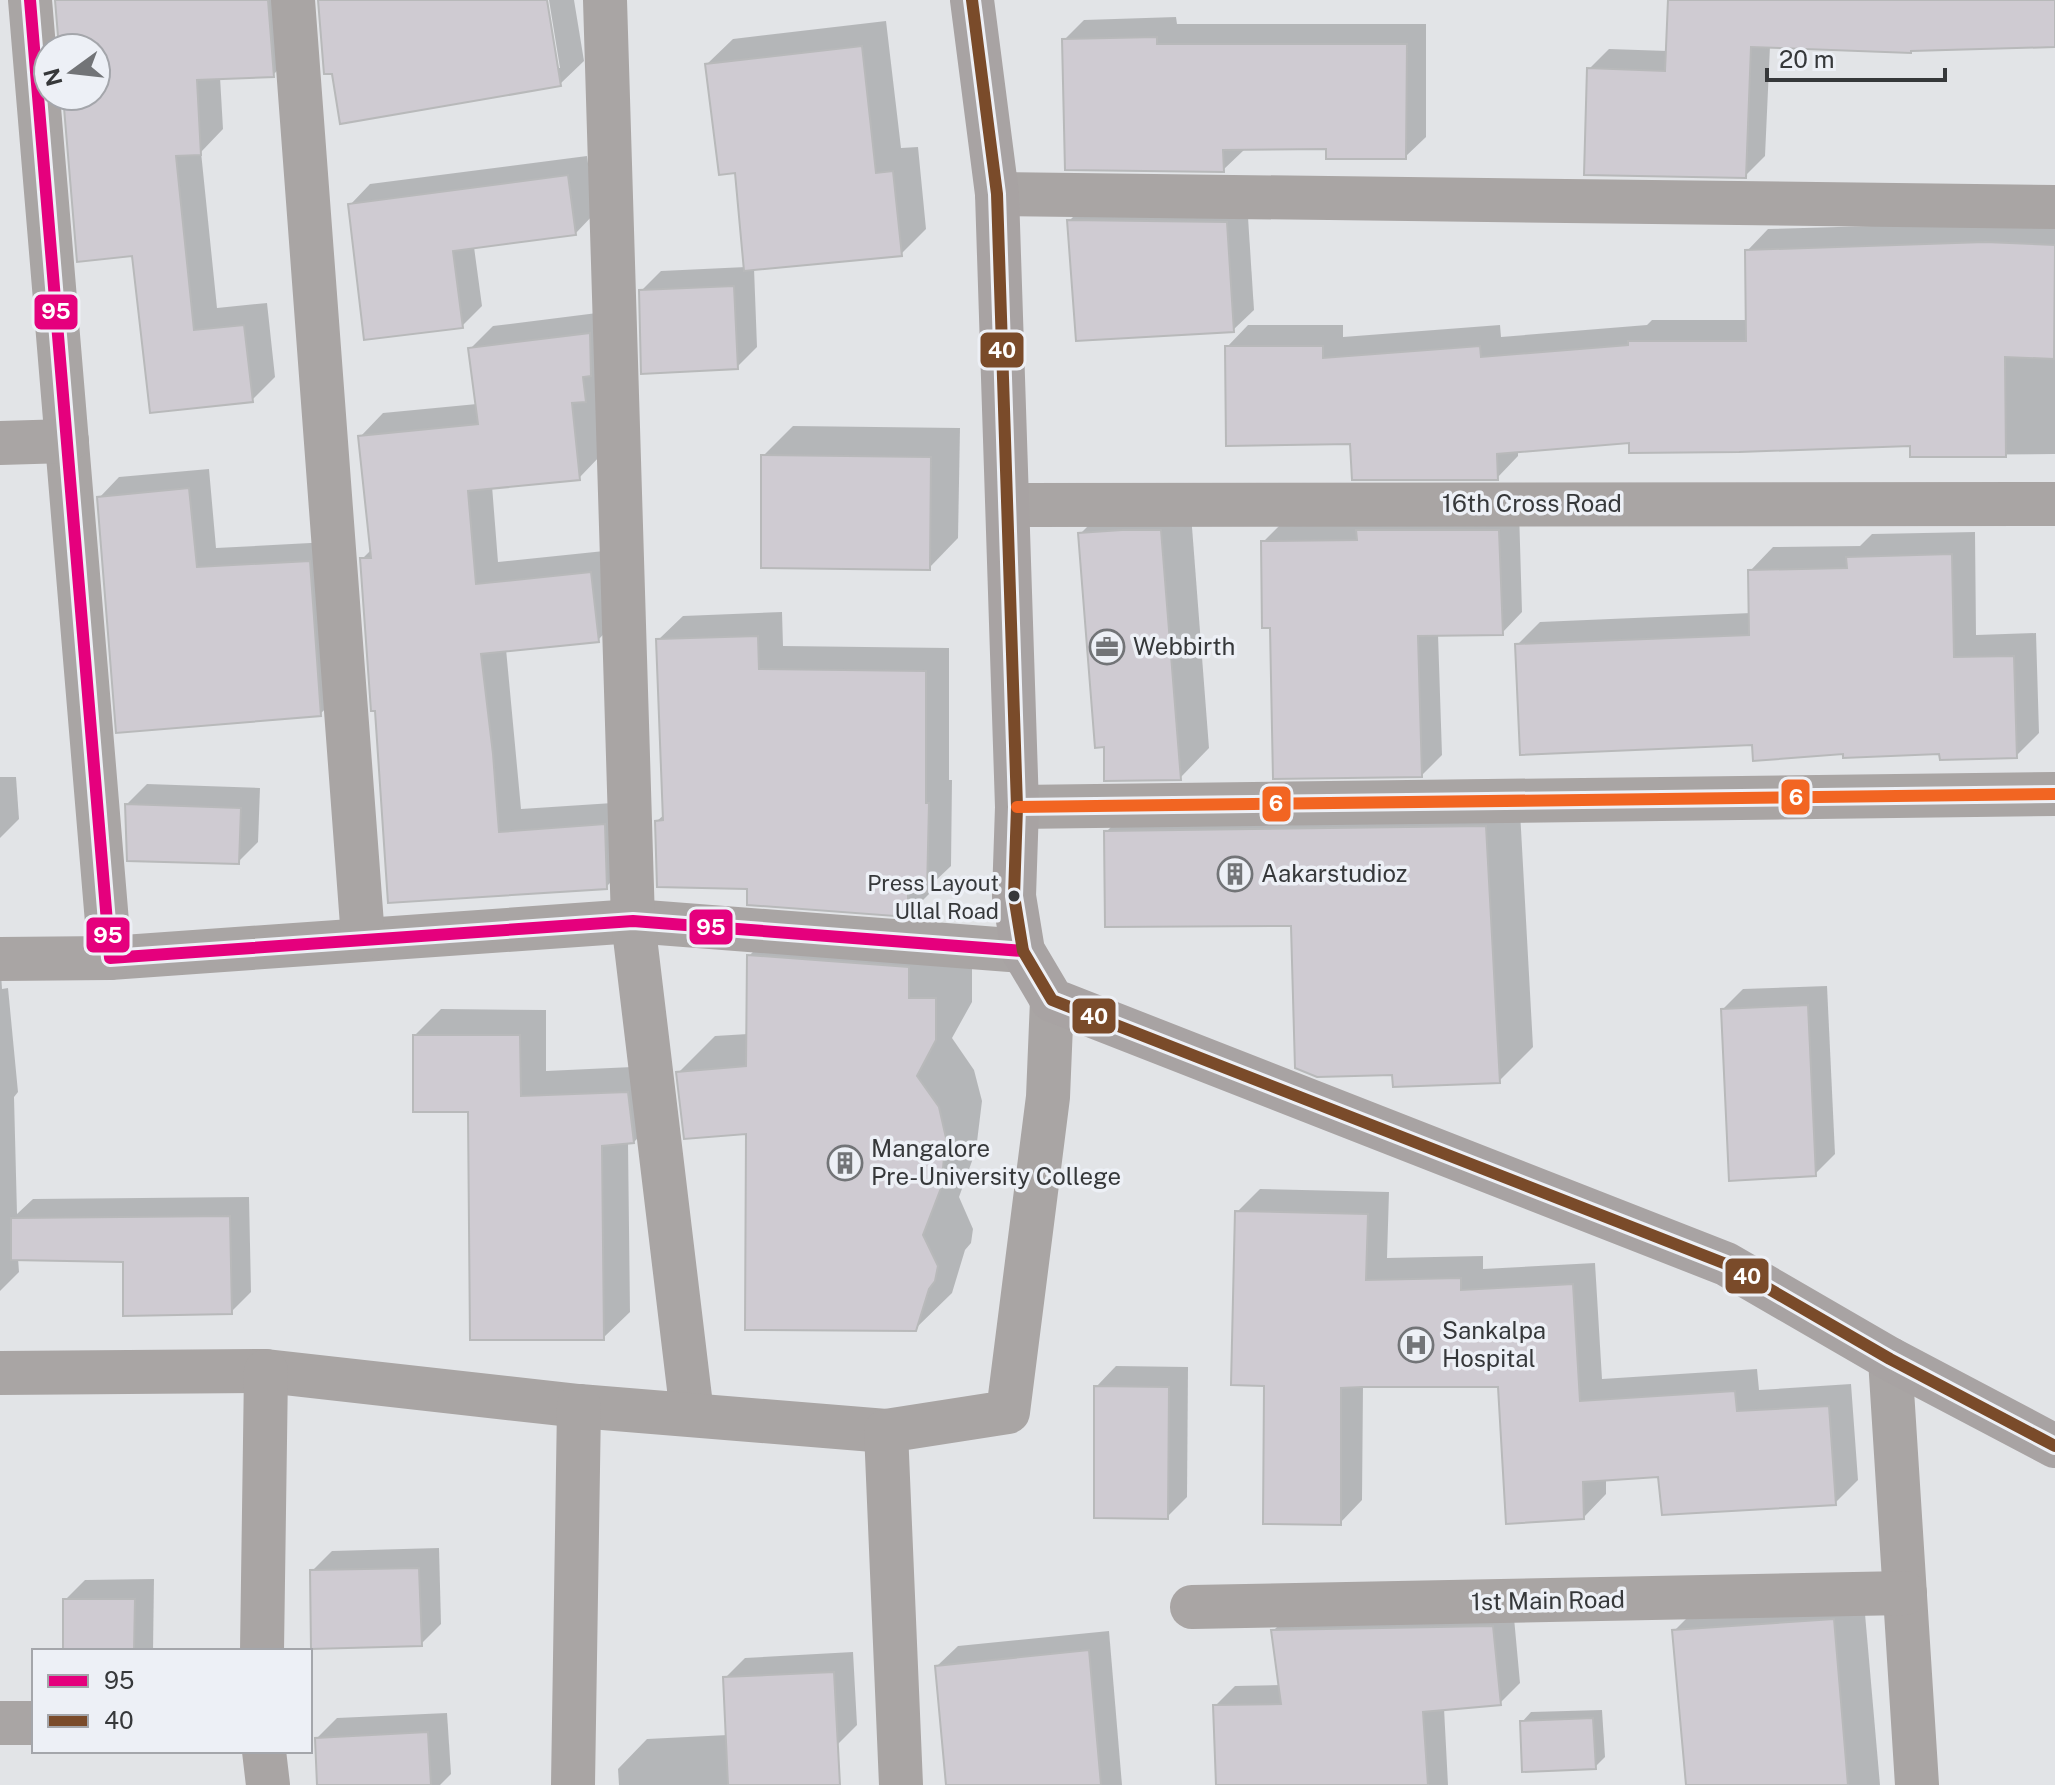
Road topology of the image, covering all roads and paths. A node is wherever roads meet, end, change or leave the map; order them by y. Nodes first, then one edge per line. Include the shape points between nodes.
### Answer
1 (30, 0) edge
2 (293, 0) edge
3 (605, 0) edge
4 (972, 0) edge
5 (997, 194) junction
6 (2055, 207) edge
7 (67, 441) junction
8 (0, 443) edge
9 (2055, 504) edge
10 (1009, 505) junction
11 (2055, 794) edge
12 (1017, 807) junction
13 (633, 921) junction
14 (363, 938) junction
15 (1023, 951) junction
16 (110, 958) junction
17 (0, 959) edge
18 (1052, 1000) junction
19 (1890, 1359) junction
20 (266, 1371) junction
21 (0, 1373) edge
22 (579, 1406) junction
23 (692, 1414) junction
24 (886, 1431) junction
25 (2055, 1446) edge
26 (1905, 1593) junction
27 (1192, 1607) dead end
28 (262, 1649) edge
29 (0, 1723) edge
30 (32, 1723) edge
31 (264, 1753) edge
32 (268, 1785) edge
33 (573, 1785) edge
34 (901, 1785) edge
35 (1917, 1785) edge

1 - 7 street
2 - 14 street
3 - 13 street
4 - 5 main road
5 - 6 street
5 - 10 main road
7 - 8 street
7 - 16 street
9 - 10 street, 16th Cross Road
10 - 12 main road
11 - 12 street
12 - 15 main road via 1014,896
13 - 14 street
13 - 15 street
13 - 23 street
14 - 16 street
15 - 18 main road
16 - 17 street
18 - 19 main road via 1726,1264
18 - 24 street via 1048,1097 1008,1412
19 - 25 main road
19 - 26 street
20 - 21 street
20 - 22 street
20 - 28 street
22 - 23 street
22 - 33 street
23 - 24 street
24 - 34 street
26 - 27 street, 1st Main Road
26 - 35 street
29 - 30 street
31 - 32 street

